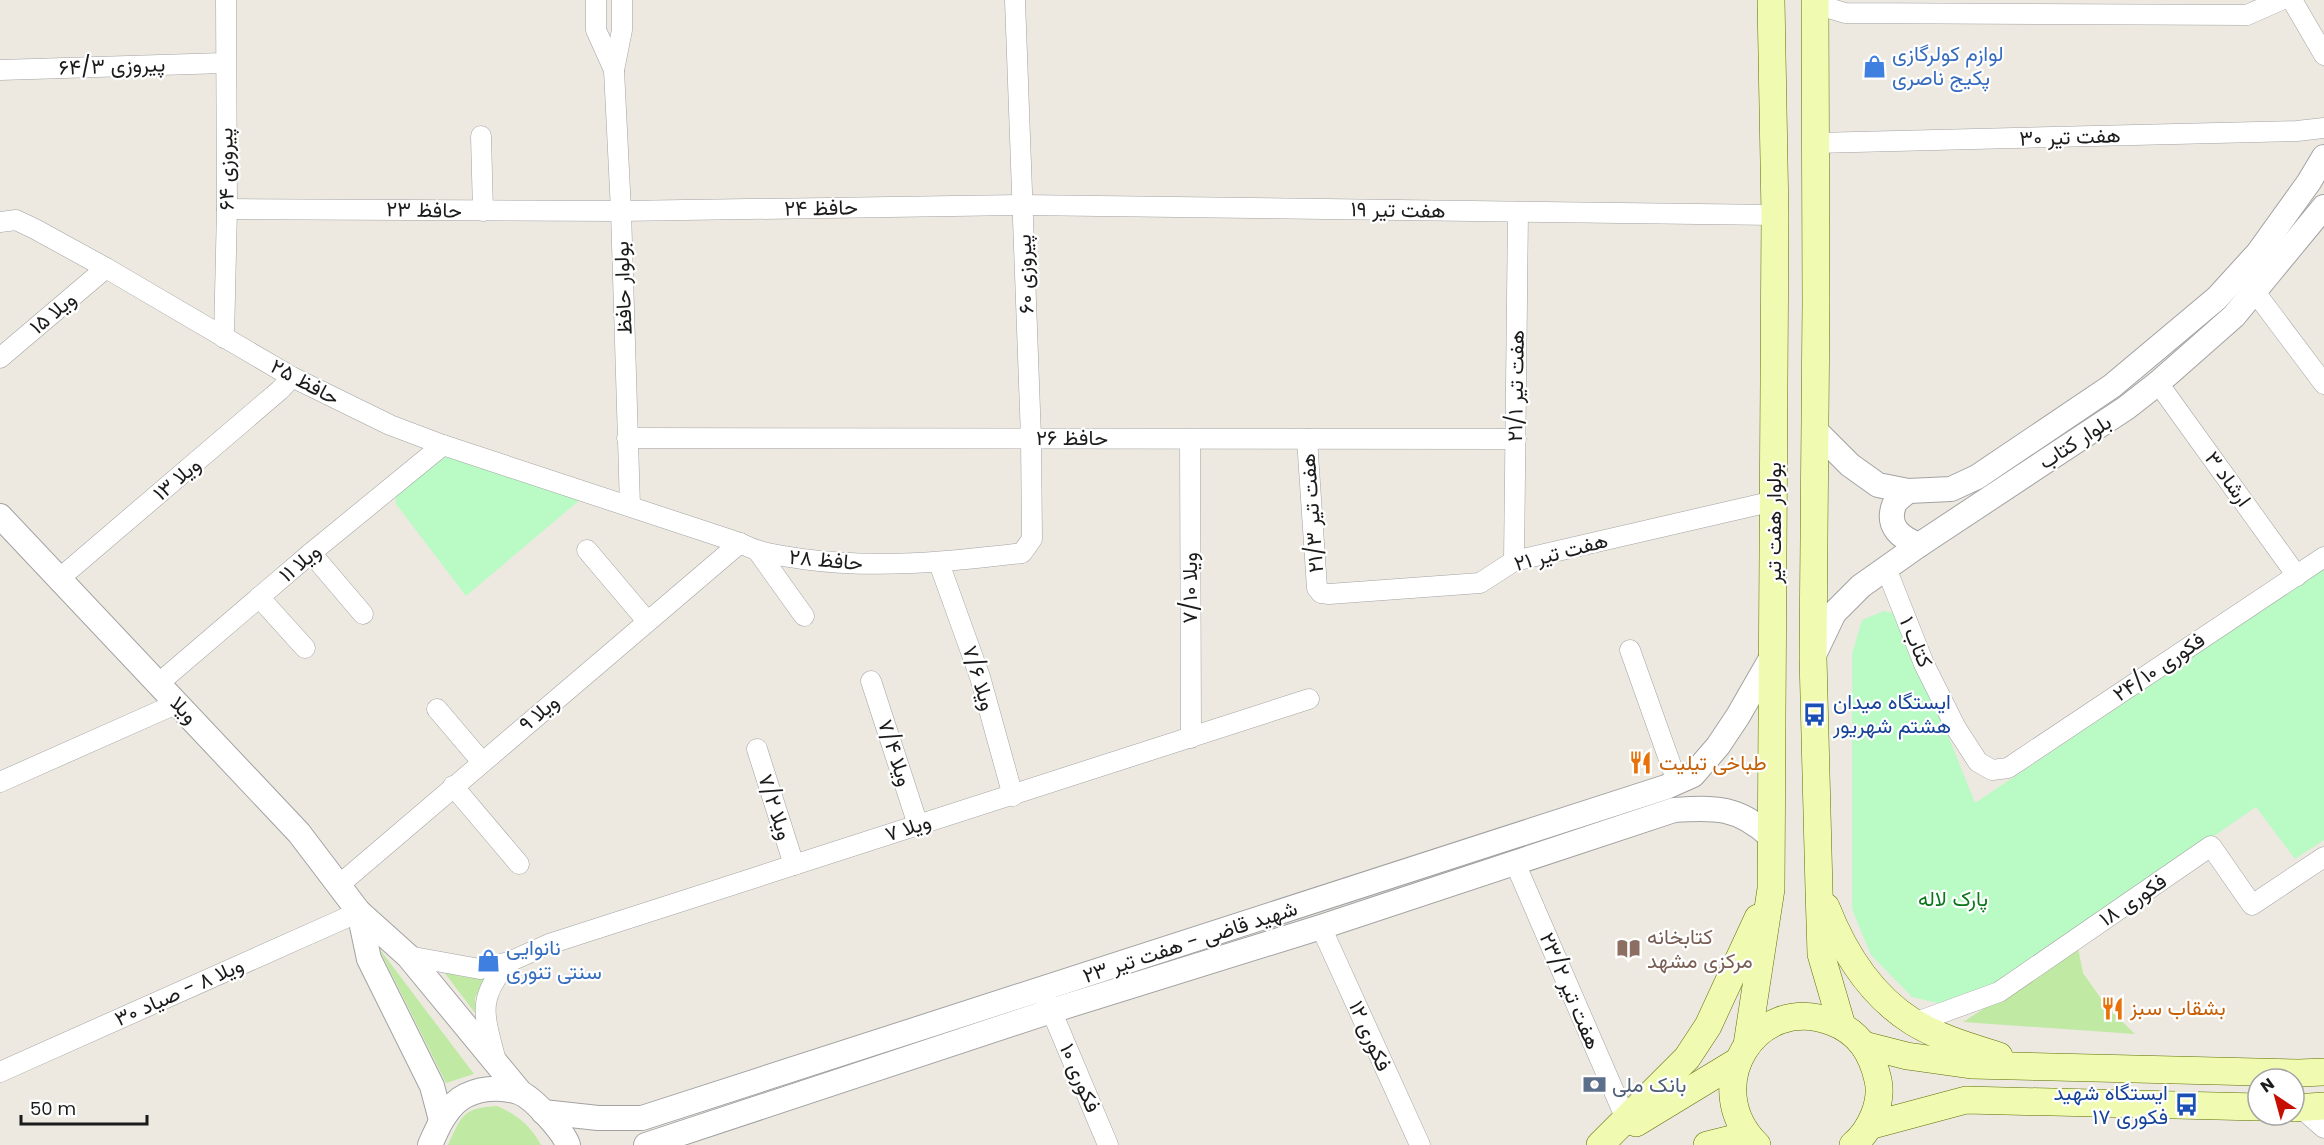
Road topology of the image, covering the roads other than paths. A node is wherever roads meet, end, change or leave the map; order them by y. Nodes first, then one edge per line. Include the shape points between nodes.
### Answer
1 (226, 0) edge
2 (596, 0) edge
3 (622, 0) edge
4 (1015, 0) edge
5 (1771, 0) edge
6 (2281, 0) edge
7 (2292, 0) edge
8 (1815, 2) edge
9 (2324, 55) edge
10 (225, 63) junction
11 (0, 70) edge
12 (614, 70) junction
13 (2324, 128) edge
14 (481, 136) dead end
15 (1816, 143) junction
16 (2324, 157) edge
17 (1022, 205) junction
18 (2324, 207) edge
19 (227, 208) junction
20 (483, 211) junction
21 (621, 212) junction
22 (1518, 212) junction
23 (1775, 215) junction
24 (0, 222) edge
25 (106, 268) junction
26 (2255, 291) junction
27 (224, 338) junction
28 (0, 358) edge
29 (292, 377) junction
30 (2158, 383) junction
31 (2324, 384) edge
32 (1815, 430) junction
33 (627, 438) junction
34 (1031, 438) junction
35 (1190, 439) junction
36 (1307, 439) junction
37 (1516, 439) junction
38 (443, 445) junction
39 (1908, 491) junction
40 (1774, 501) junction
41 (630, 506) junction
42 (0, 516) edge
43 (740, 543) junction
44 (1919, 545) junction
45 (1028, 546) joint
46 (587, 550) dead end
47 (311, 553) junction
48 (759, 553) junction
49 (2324, 557) edge
50 (1514, 561) junction
51 (939, 563) junction
52 (1886, 568) junction
53 (2297, 576) junction
54 (60, 578) junction
55 (1317, 588) joint
56 (259, 597) junction
57 (363, 614) dead end
58 (804, 616) dead end
59 (648, 621) junction
60 (305, 648) dead end
61 (1630, 650) dead end
62 (1773, 655) junction
63 (1813, 657) junction
64 (871, 681) dead end
65 (159, 683) junction
66 (1309, 699) dead end
67 (178, 703) junction
68 (436, 709) dead end
69 (1191, 738) junction
70 (757, 749) dead end
71 (482, 762) junction
72 (1992, 770) joint
73 (1685, 779) junction
74 (0, 782) edge
75 (453, 786) junction
76 (1013, 796) junction
77 (1702, 808) junction
78 (918, 825) junction
79 (1770, 836) junction
80 (2324, 857) edge
81 (1515, 863) junction
82 (519, 864) dead end
83 (794, 865) junction
84 (339, 885) junction
85 (1771, 889) junction
86 (1819, 890) junction
87 (359, 912) junction
88 (1321, 927) junction
89 (408, 956) junction
90 (509, 962) junction
91 (1047, 1000) junction
92 (1914, 1023) junction
93 (1842, 1026) junction
94 (1864, 1045) junction
95 (1742, 1053) junction
96 (496, 1064) junction
97 (1971, 1065) junction
98 (2035, 1067) junction
99 (0, 1072) edge
100 (2324, 1072) edge
101 (520, 1092) junction
102 (1966, 1100) junction
103 (2246, 1107) edge
104 (2306, 1107) edge
105 (543, 1112) junction
106 (1626, 1119) junction
107 (441, 1120) junction
108 (2324, 1128) edge
109 (1861, 1135) edge
110 (1752, 1140) edge
111 (1104, 1144) edge
112 (430, 1145) edge
113 (568, 1145) edge
114 (646, 1145) edge
115 (1420, 1145) edge
116 (1600, 1145) edge
117 (1707, 1145) edge

1 - 10 street, پیروزی ۶۴
2 - 12 street via 597,30
3 - 12 street via 622,30
4 - 17 street, پیروزی ۶۰
5 - 23 main road, بولوار هفت تیر
6 - 8 street via 2247,15 1845,14
7 - 9 street
8 - 15 main road, بولوار هفت تیر
10 - 11 street, پیروزی ۶۴/۳
10 - 19 street, پیروزی ۶۴
12 - 21 street, بولوار حافظ
13 - 15 street, هفت تیر ۳۰
14 - 20 street
15 - 32 main road, بولوار هفت تیر
16 - 39 street, بلوار کتاب via 2258,253 2217,298 2112,386 1977,477 1951,489
17 - 21 street, حافظ ۲۴
17 - 22 street, هفت تیر ۱۹
17 - 34 street, پیروزی ۶۰
18 - 26 street, بلوار کتاب
19 - 20 street, حافظ ۲۳
19 - 27 street, پیروزی ۶۴
20 - 21 street, حافظ ۲۳
21 - 33 street, بولوار حافظ
22 - 23 street, هفت تیر ۱۹
22 - 37 street, هفت تیر ۲۱/۱
23 - 40 main road, بولوار هفت تیر
24 - 25 street, حافظ ۲۵ via 16,220
25 - 27 street, حافظ ۲۵
25 - 28 street, ویلا ۱۵
26 - 30 street, بلوار کتاب via 2234,316
26 - 31 street
27 - 29 street, حافظ ۲۵
29 - 38 street, حافظ ۲۵ via 390,425
29 - 54 street, ویلا ۱۳
30 - 44 street, بلوار کتاب
30 - 53 street, ارشاد ۳
32 - 39 street, بلوار کتاب via 1850,465 1878,485
32 - 63 main road, بولوار هفت تیر
33 - 34 street, حافظ ۲۶
33 - 41 street, بولوار حافظ
34 - 35 street, حافظ ۲۶
34 - 45 street, پیروزی ۶۰ via 1032,539
35 - 36 street, حافظ ۲۶
35 - 69 street, ویلا ۷/۱۰
36 - 37 street, حافظ ۲۶
36 - 55 street, هفت تیر ۲۱/۳
37 - 50 street, هفت تیر ۲۱/۱
38 - 41 street, حافظ ۲۵
38 - 47 street, ویلا ۱۱
39 - 44 street via 1894,504 1892,522 1902,538
40 - 50 street, هفت تیر ۲۱
40 - 62 main road, بولوار هفت تیر
41 - 43 street, حافظ ۲۸
42 - 54 street, ویلا
43 - 48 street, حافظ ۲۸
43 - 59 street, ویلا ۹
44 - 52 street, بلوار کتاب
45 - 51 street, حافظ ۲۸ via 1022,553
46 - 59 street
47 - 56 street, ویلا ۱۱
47 - 57 street
48 - 51 street, حافظ ۲۸ via 842,564
48 - 58 street
49 - 53 street, فکوری ۲۴/۱۰
50 - 55 street, هفت تیر ۲۱ via 1480,583 1329,594
51 - 76 street, ویلا ۷/۶ via 980,677
52 - 63 street, بلوار کتاب via 1834,613
52 - 72 street, کتاب ۱ via 1924,664 1956,728 1978,762
53 - 72 street, فکوری ۲۴/۱۰ via 2008,768
54 - 65 street, ویلا
56 - 60 street
56 - 65 street, ویلا ۱۱
59 - 71 street, ویلا ۹
61 - 73 street
62 - 73 street via 1718,746
62 - 79 main road, بولوار هفت تیر
63 - 86 main road, بولوار هفت تیر
64 - 78 street, ویلا ۷/۴
65 - 67 street, ویلا
66 - 69 street, ویلا ۷
67 - 74 street
67 - 84 street, ویلا via 299,833
68 - 71 street
69 - 76 street, ویلا ۷
70 - 83 street, ویلا ۷/۲
71 - 75 street, ویلا ۹
73 - 77 street via 1702,782 1707,798
73 - 91 street, شهید قاضی - هفت تیر ۲۳
75 - 82 street
75 - 84 street, ویلا ۹
76 - 78 street, ویلا ۷
77 - 79 street, شهید قاضی - هفت تیر ۲۳ via 1737,813
77 - 81 street, شهید قاضی - هفت تیر ۲۳ via 1674,810
78 - 83 street, ویلا ۷
79 - 85 main road, بولوار هفت تیر
80 - 92 street, فکوری ١٨ via 2252,905 2211,846 2000,992
81 - 88 street, شهید قاضی - هفت تیر ۲۳
81 - 106 street, هفت تیر ۲۳/۲
83 - 90 street, ویلا ۷ via 549,944
84 - 87 street, ویلا
85 - 95 main road, بولوار هفت تیر
85 - 106 main road via 1708,1026 1687,1058
86 - 92 main road via 1839,940 1861,974 1885,1002
86 - 93 main road, بولوار هفت تیر via 1821,954
87 - 89 street, ویلا
87 - 99 street, ویلا ۸ - صیاد ۳۰
87 - 107 street, ویلا via 369,958 432,1086
88 - 91 street, شهید قاضی - هفت تیر ۲۳
88 - 115 street, فکوری ۱۲
89 - 90 street, ویلا ۷ via 480,969
89 - 96 street, ویلا
90 - 96 street via 496,976 484,1014
91 - 105 street, شهید قاضی - هفت تیر ۲۳ via 642,1118
91 - 111 street, فکوری ۱۰
91 - 114 street, شهید قاضی - هفت تیر ۲۳
92 - 98 main road via 1966,1046
93 - 94 main road
93 - 95 main road via 1822,1018 1800,1016 1779,1021 1761,1032
94 - 97 main road
94 - 109 main road via 1879,1084 1877,1106
95 - 110 main road, بولوار هفت تیر via 1732,1080 1732,1099 1737,1118
95 - 116 main road
96 - 101 street, ویلا
97 - 98 main road
97 - 102 main road via 1960,1070 1954,1080 1957,1092
98 - 100 main road
101 - 105 street, ویلا
101 - 107 street via 488,1088 460,1099
102 - 103 main road
102 - 109 main road
104 - 108 street
105 - 113 street, ویلا via 564,1134
106 - 116 main road
107 - 112 street
110 - 117 main road

